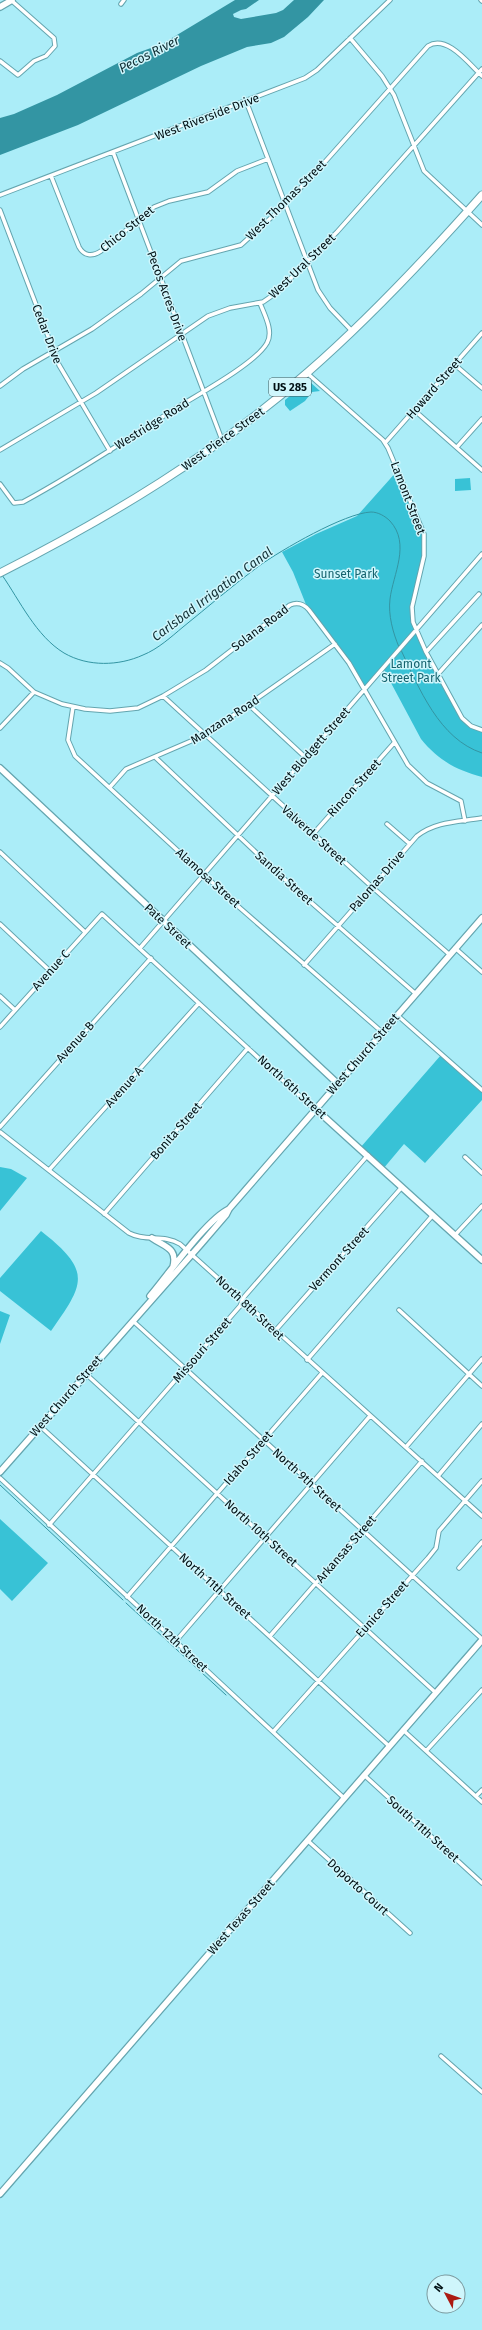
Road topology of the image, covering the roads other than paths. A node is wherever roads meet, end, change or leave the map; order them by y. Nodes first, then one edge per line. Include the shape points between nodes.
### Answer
1 (12, 0) edge
2 (124, 0) edge
3 (390, 0) edge
4 (121, 4) dead end
5 (0, 7) edge
6 (350, 38) junction
7 (0, 61) edge
8 (482, 69) edge
9 (480, 74) edge
10 (390, 89) junction
11 (246, 101) junction
12 (413, 146) junction
13 (113, 152) junction
14 (268, 159) junction
15 (51, 176) junction
16 (0, 195) edge
17 (482, 195) edge
18 (285, 204) junction
19 (0, 210) edge
20 (467, 212) junction
21 (138, 220) junction
22 (482, 226) edge
23 (307, 262) junction
24 (161, 278) junction
25 (260, 303) junction
26 (353, 332) junction
27 (482, 333) edge
28 (182, 334) junction
29 (53, 352) junction
30 (454, 364) junction
31 (308, 373) junction
32 (0, 386) edge
33 (482, 388) edge
34 (203, 392) junction
35 (80, 402) junction
36 (414, 410) junction
37 (482, 419) edge
38 (222, 440) junction
39 (385, 443) junction
40 (457, 448) junction
41 (0, 450) edge
42 (110, 451) junction
43 (482, 470) edge
44 (0, 484) edge
45 (482, 554) edge
46 (3, 571) edge
47 (479, 594) dead end
48 (482, 625) edge
49 (416, 629) junction
50 (335, 644) junction
51 (426, 652) junction
52 (0, 663) edge
53 (438, 674) junction
54 (363, 689) junction
55 (34, 692) junction
56 (163, 696) junction
57 (249, 705) junction
58 (73, 707) junction
59 (0, 728) edge
60 (482, 730) edge
61 (205, 735) junction
62 (394, 743) junction
63 (305, 757) junction
64 (156, 758) junction
65 (0, 768) edge
66 (110, 787) junction
67 (271, 796) junction
68 (482, 818) edge
69 (465, 821) junction
70 (387, 824) dead end
71 (314, 833) junction
72 (237, 835) junction
73 (410, 844) junction
74 (0, 852) edge
75 (203, 874) junction
76 (372, 887) junction
77 (102, 914) joint
78 (482, 918) edge
79 (163, 921) junction
80 (0, 924) edge
81 (338, 926) junction
82 (85, 932) junction
83 (140, 948) junction
84 (455, 948) junction
85 (450, 955) junction
86 (151, 958) junction
87 (304, 964) junction
88 (50, 971) junction
89 (482, 972) edge
90 (416, 994) junction
91 (0, 996) edge
92 (199, 1003) junction
93 (15, 1010) junction
94 (397, 1015) junction
95 (0, 1027) edge
96 (382, 1032) junction
97 (248, 1048) junction
98 (337, 1083) junction
99 (482, 1090) edge
100 (314, 1109) junction
101 (0, 1127) edge
102 (0, 1132) edge
103 (368, 1155) junction
104 (464, 1157) dead end
105 (49, 1170) junction
106 (481, 1171) edge
107 (402, 1187) junction
108 (482, 1206) edge
109 (104, 1214) junction
110 (433, 1215) junction
111 (455, 1235) junction
112 (152, 1238) junction
113 (190, 1253) junction
114 (482, 1260) edge
115 (172, 1269) junction
116 (242, 1301) junction
117 (399, 1310) dead end
118 (132, 1320) junction
119 (275, 1332) junction
120 (482, 1359) edge
121 (306, 1360) junction
122 (185, 1369) junction
123 (322, 1373) junction
124 (86, 1374) junction
125 (469, 1374) junction
126 (482, 1386) edge
127 (370, 1416) junction
128 (139, 1422) junction
129 (482, 1424) edge
130 (40, 1426) junction
131 (264, 1440) junction
132 (406, 1447) junction
133 (422, 1461) junction
134 (0, 1472) edge
135 (94, 1475) junction
136 (438, 1476) junction
137 (0, 1478) edge
138 (482, 1481) edge
139 (311, 1484) junction
140 (217, 1494) junction
141 (465, 1501) junction
142 (482, 1516) edge
143 (49, 1525) junction
144 (362, 1531) junction
145 (266, 1538) junction
146 (482, 1542) edge
147 (171, 1546) junction
148 (458, 1568) dead end
149 (413, 1575) junction
150 (316, 1584) junction
151 (219, 1591) junction
152 (127, 1597) junction
153 (365, 1629) junction
154 (270, 1636) junction
155 (482, 1640) edge
156 (175, 1642) junction
157 (319, 1681) junction
158 (482, 1690) edge
159 (436, 1693) junction
160 (403, 1730) junction
161 (272, 1732) junction
162 (389, 1746) junction
163 (426, 1751) junction
164 (364, 1775) junction
165 (482, 1790) edge
166 (476, 1796) junction
167 (344, 1798) junction
168 (482, 1802) edge
169 (307, 1840) junction
170 (482, 1882) edge
171 (410, 1933) dead end
172 (441, 2056) dead end
173 (482, 2092) edge
174 (0, 2194) edge

1 - 5 street
1 - 7 street via 54,38 55,46 46,56 34,61 18,75
2 - 4 street
3 - 6 street, West Riverside Drive
6 - 10 street
6 - 11 street, West Riverside Drive via 312,74
8 - 9 street, West Ural Street
9 - 10 street, West Thomas Street via 445,44 432,44
9 - 12 street, West Ural Street
10 - 12 street
10 - 18 street, West Thomas Street
11 - 13 street, West Riverside Drive
11 - 14 street
12 - 20 street via 427,176
12 - 23 street, West Ural Street
13 - 15 street, West Riverside Drive
13 - 21 street, Pecos Acres Drive
14 - 18 street
14 - 21 street, Chico Street via 237,171 208,192 161,203
15 - 16 street, West Riverside Drive
15 - 21 street, Chico Street via 76,240 85,254 97,254
17 - 20 highway, West Pierce Street / US 285
18 - 23 street
18 - 24 street, West Thomas Street via 241,245 185,259
19 - 29 street, Cedar Drive
20 - 22 street
20 - 26 highway, West Pierce Street / US 285 via 419,267
21 - 24 street, Pecos Acres Drive
23 - 25 street, West Ural Street via 276,293
23 - 26 street via 323,299
24 - 28 street, Pecos Acres Drive
24 - 29 street, West Thomas Street via 129,303
25 - 28 street, West Ural Street via 213,313
25 - 34 street, Westridge Road via 269,329 267,343 234,372
26 - 31 highway, West Pierce Street / US 285
27 - 30 street, Howard Street
28 - 34 street, Pecos Acres Drive
28 - 35 street, West Ural Street
29 - 32 street, West Thomas Street
29 - 35 street, Cedar Drive
30 - 33 street
30 - 36 street, Howard Street
31 - 38 highway, West Pierce Street / US 285
31 - 39 street, Lamont Street
34 - 38 street, Pecos Acres Drive
34 - 42 street, Westridge Road
35 - 41 street, West Ural Street
35 - 42 street, Cedar Drive
36 - 39 street, Howard Street
36 - 40 street
37 - 40 street
38 - 46 highway, West Pierce Street / US 285 via 134,500
39 - 49 street, Lamont Street via 424,534 424,556 412,607
40 - 43 street
42 - 44 street, Westridge Road via 20,504 11,500
45 - 49 street, West Blodgett Street
47 - 51 street
48 - 53 street
49 - 51 street, Lamont Street
49 - 54 street, West Blodgett Street
50 - 54 street, Solana Road
50 - 56 street, Solana Road via 307,607 293,603 206,670
50 - 57 street, Manzana Road
51 - 53 street, Lamont Street
52 - 55 street, Solana Road
53 - 60 street, Lamont Street via 462,718
54 - 62 street, Solana Road
54 - 63 street, West Blodgett Street
55 - 58 street, Solana Road
55 - 59 street
56 - 58 street, Solana Road via 144,706 126,710
56 - 61 street, Valverde Street
57 - 61 street, Manzana Road
57 - 63 street
58 - 66 street, Alamosa Street via 68,731 70,748
61 - 64 street, Manzana Road
61 - 67 street, Valverde Street
62 - 69 street, Solana Road via 420,778 461,801
62 - 71 street, Rincon Street
63 - 67 street, West Blodgett Street
64 - 66 street, Manzana Road via 126,769
64 - 72 street, Sandia Street
65 - 79 street, Pate Street
66 - 75 street, Alamosa Street
67 - 71 street, Valverde Street
67 - 72 street, West Blodgett Street
68 - 69 street
69 - 73 street, Palomas Drive via 429,827
70 - 73 street
71 - 76 street, Valverde Street
72 - 75 street, West Blodgett Street
72 - 81 street, Sandia Street
73 - 76 street, Palomas Drive
74 - 82 street
75 - 79 street, West Blodgett Street
75 - 87 street, Alamosa Street
76 - 81 street, Palomas Drive
76 - 85 street, Valverde Street
77 - 82 street, Avenue C
77 - 83 street, North 6th Street
78 - 84 street, West Church Street
79 - 83 street, West Blodgett Street
79 - 98 street, Pate Street
80 - 88 street
81 - 87 street, Palomas Drive
81 - 90 street, Sandia Street
82 - 88 street, Avenue C
83 - 86 street, North 6th Street
84 - 85 street, West Church Street
84 - 89 street
85 - 90 street, West Church Street
86 - 92 street, North 6th Street
86 - 101 street, Avenue B
87 - 96 street, Alamosa Street
88 - 93 street, Avenue C
90 - 94 street, West Church Street
91 - 93 street
92 - 97 street, North 6th Street
92 - 105 street, Avenue A
93 - 95 street, Avenue C
94 - 96 street, West Church Street
94 - 99 street
96 - 98 street, West Church Street
97 - 100 street, North 6th Street
97 - 109 street, Bonita Street
98 - 100 street, West Church Street
100 - 103 street, North 6th Street
100 - 113 street, West Church Street via 228,1209 222,1212
102 - 105 street, North 8th Street
103 - 107 street, North 6th Street
103 - 116 street, Missouri Street
104 - 106 street
105 - 109 street, North 8th Street
107 - 110 street, North 6th Street
107 - 119 street, Vermont Street
108 - 111 street
109 - 112 street, North 8th Street via 129,1233
110 - 111 street, North 6th Street
110 - 121 street
111 - 114 street, North 6th Street
112 - 113 street, North 8th Street via 173,1241
112 - 115 street via 174,1253
113 - 115 street, West Church Street
113 - 116 street, North 8th Street
113 - 118 street, West Church Street
115 - 118 street, West Church Street
116 - 119 street, North 8th Street
116 - 122 street, Missouri Street
117 - 125 street
118 - 122 street, North 9th Street
118 - 124 street, West Church Street
119 - 121 street, North 8th Street
120 - 125 street
121 - 123 street, North 8th Street
122 - 128 street, Missouri Street
122 - 131 street, North 9th Street
123 - 127 street, North 8th Street
123 - 131 street, Idaho Street
124 - 128 street, North 10th Street
124 - 130 street, West Church Street
125 - 126 street
125 - 132 street
127 - 132 street, North 8th Street
127 - 139 street
128 - 135 street, Missouri Street
128 - 140 street, North 10th Street
129 - 136 street
130 - 134 street, West Church Street
130 - 135 street, North 11th Street
131 - 139 street, North 9th Street
131 - 140 street, Idaho Street
132 - 133 street, North 8th Street
133 - 136 street, North 8th Street
133 - 144 street, Arkansas Street
135 - 143 street, Missouri Street
135 - 147 street, North 11th Street
136 - 141 street, North 8th Street
137 - 143 street, North 12th Street
138 - 141 street, Eunice Street
139 - 144 street, North 9th Street
139 - 145 street
140 - 145 street, North 10th Street
140 - 147 street, Idaho Street
141 - 142 street, North 8th Street
141 - 149 street, Eunice Street via 439,1531 436,1548
143 - 152 street, North 12th Street
144 - 149 street, North 9th Street
144 - 150 street, Arkansas Street
145 - 150 street, North 10th Street
145 - 151 street
146 - 148 street
147 - 151 street, North 11th Street
147 - 152 street, Idaho Street
149 - 153 street, Eunice Street
149 - 155 street, North 9th Street
150 - 153 street, North 10th Street
150 - 154 street, Arkansas Street
151 - 154 street, North 11th Street
151 - 156 street
152 - 156 street, North 12th Street
153 - 157 street, Eunice Street
153 - 159 street, North 10th Street
154 - 157 street, North 11th Street
155 - 159 street, West Texas Street
156 - 161 street, North 12th Street
157 - 161 street, Eunice Street
157 - 162 street, North 11th Street
158 - 163 street
159 - 160 street, West Texas Street
160 - 162 street, West Texas Street
160 - 163 street
161 - 167 street, North 12th Street
162 - 164 street, West Texas Street
163 - 166 street
164 - 167 street, West Texas Street
164 - 170 street, South 11th Street
165 - 166 street
166 - 168 street
167 - 169 street, West Texas Street
169 - 171 street, Doporto Court
169 - 174 street, West Texas Street
172 - 173 street

